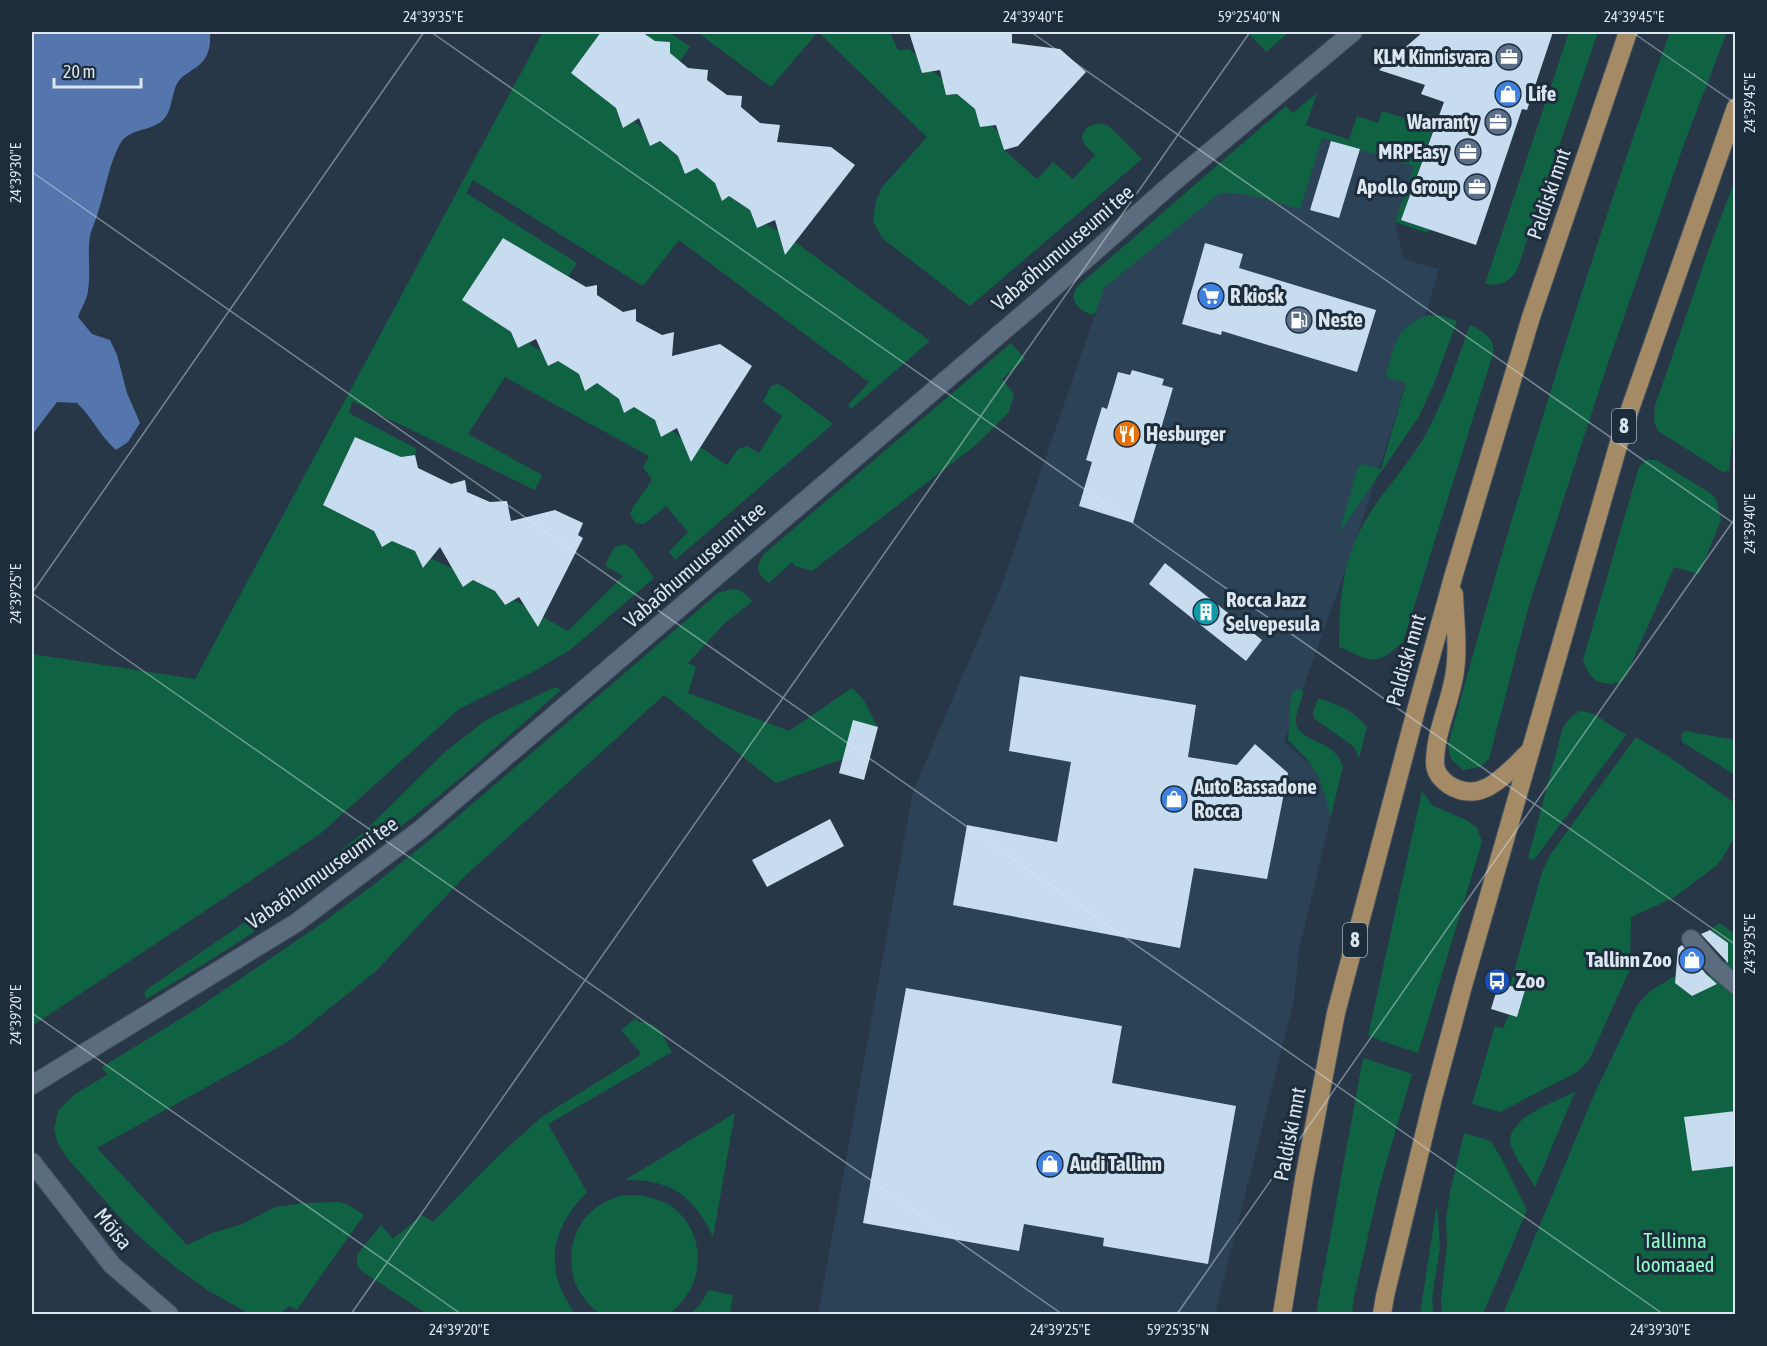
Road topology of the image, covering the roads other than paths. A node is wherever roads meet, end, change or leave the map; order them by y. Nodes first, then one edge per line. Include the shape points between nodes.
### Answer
1 (1353, 32) edge
2 (1628, 32) edge
3 (1736, 107) edge
4 (1454, 574) junction
5 (1530, 750) junction
6 (1690, 939) dead end
7 (1736, 985) edge
8 (32, 1085) edge
9 (32, 1162) edge
10 (169, 1314) edge
11 (1282, 1314) edge
12 (1382, 1314) edge

1 - 8 street, Vabaõhumuuseumi tee via 420,830 296,923
2 - 4 main road, Paldiski mnt / 8 via 1531,317
3 - 5 main road, 8 via 1622,432
4 - 5 main road via 1456,662 1434,766 1442,780 1458,790 1475,792 1492,786
4 - 11 main road, Paldiski mnt / 8 via 1336,1013
5 - 12 main road, 8 via 1438,1079
6 - 7 street
9 - 10 street, Mõisa via 112,1265

